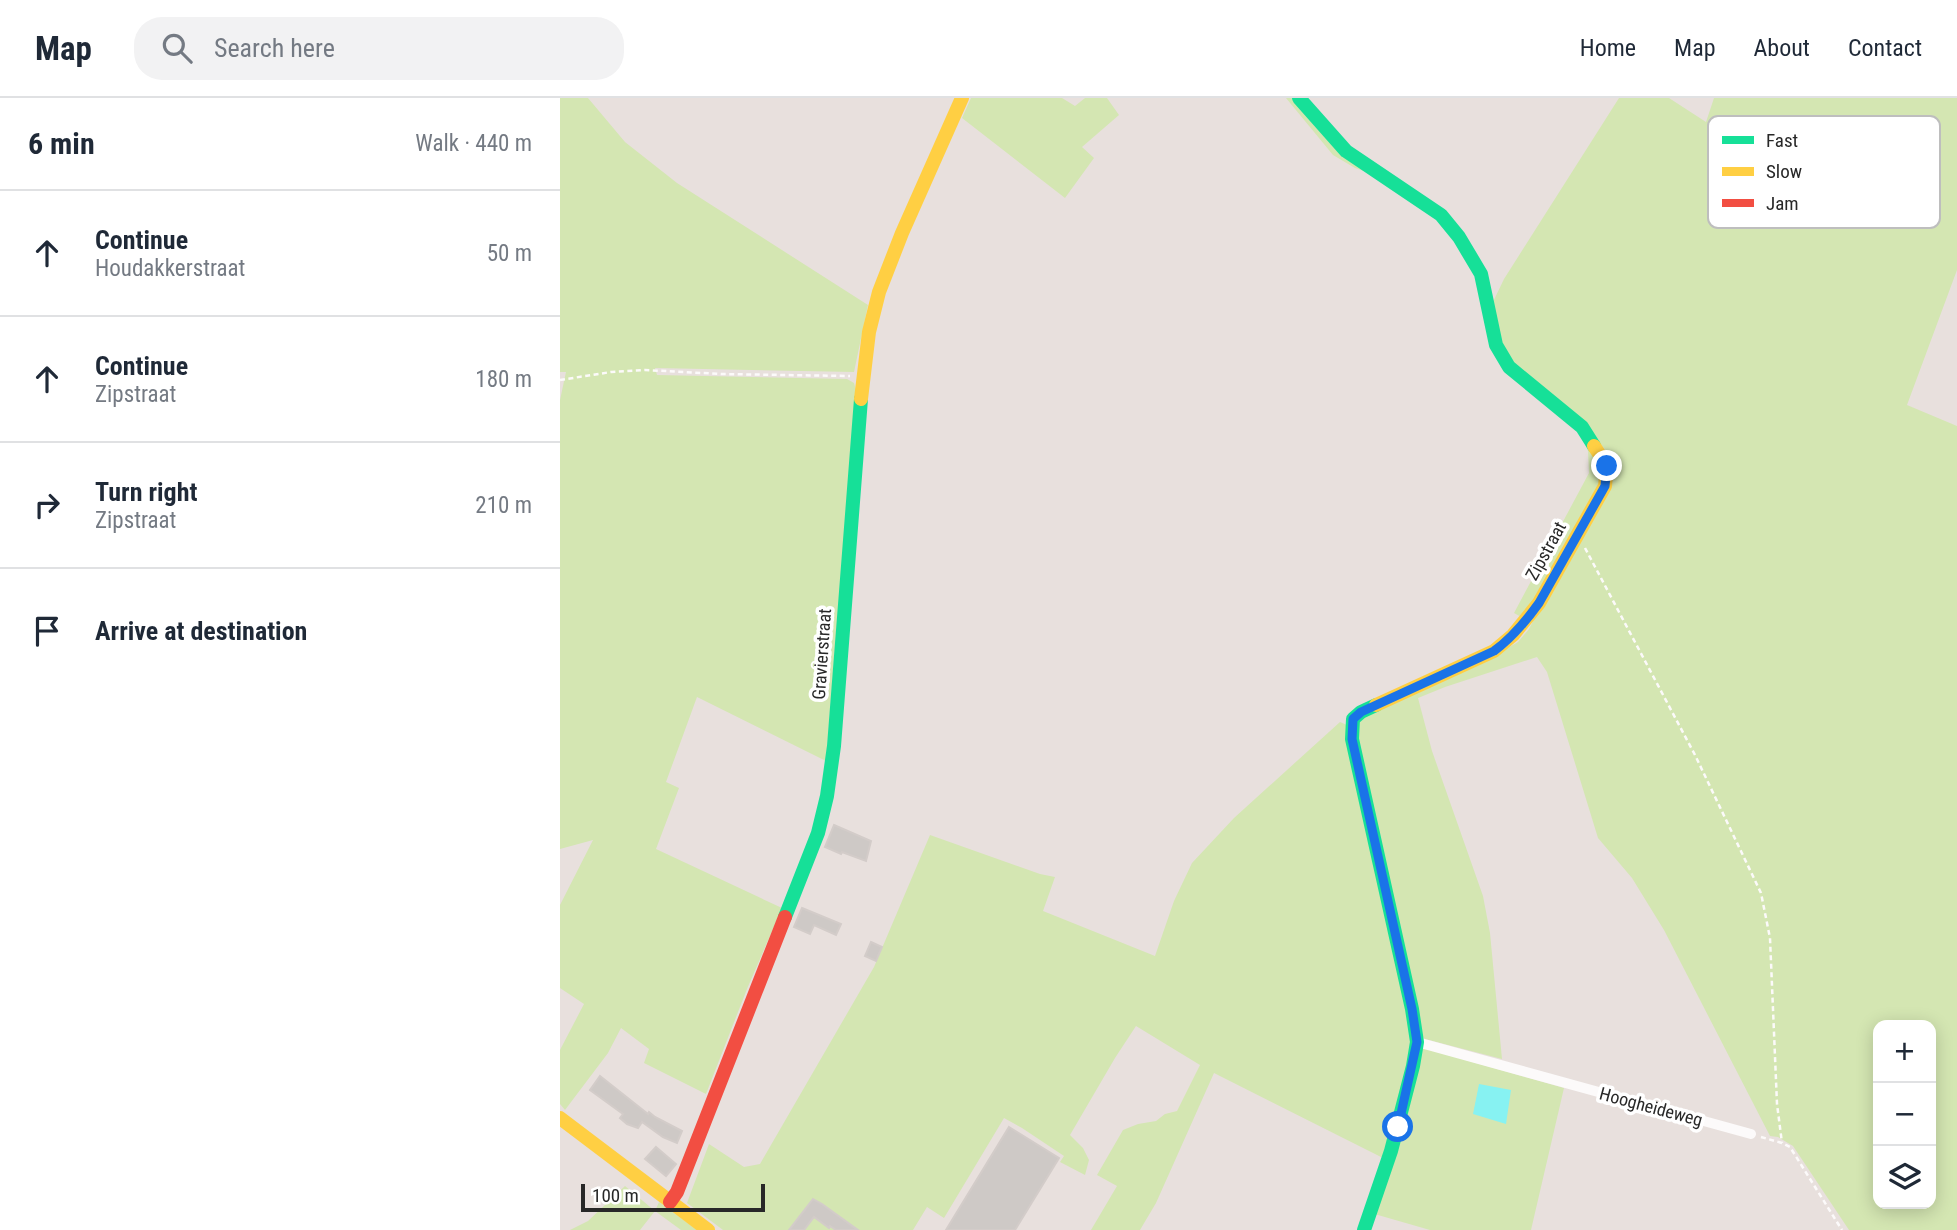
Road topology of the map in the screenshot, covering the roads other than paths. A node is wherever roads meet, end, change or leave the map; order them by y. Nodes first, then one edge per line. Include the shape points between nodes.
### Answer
1 (962, 98) edge
2 (1299, 98) edge
3 (1417, 1042) junction
4 (560, 1118) edge
5 (1751, 1134) road end
6 (670, 1202) junction
7 (708, 1230) edge
8 (1364, 1230) edge

1 - 6 street, Gravierstraat via 902,233 869,332 834,746 818,833
2 - 3 street, Zipstraat via 1346,150 1441,215 1482,274 1496,345 1508,367 1582,427 1607,466 1605,486 1539,603 1504,643 1353,719 1352,739
3 - 5 street, Hoogheideweg
3 - 8 street via 1398,1127
4 - 6 street
6 - 7 street

